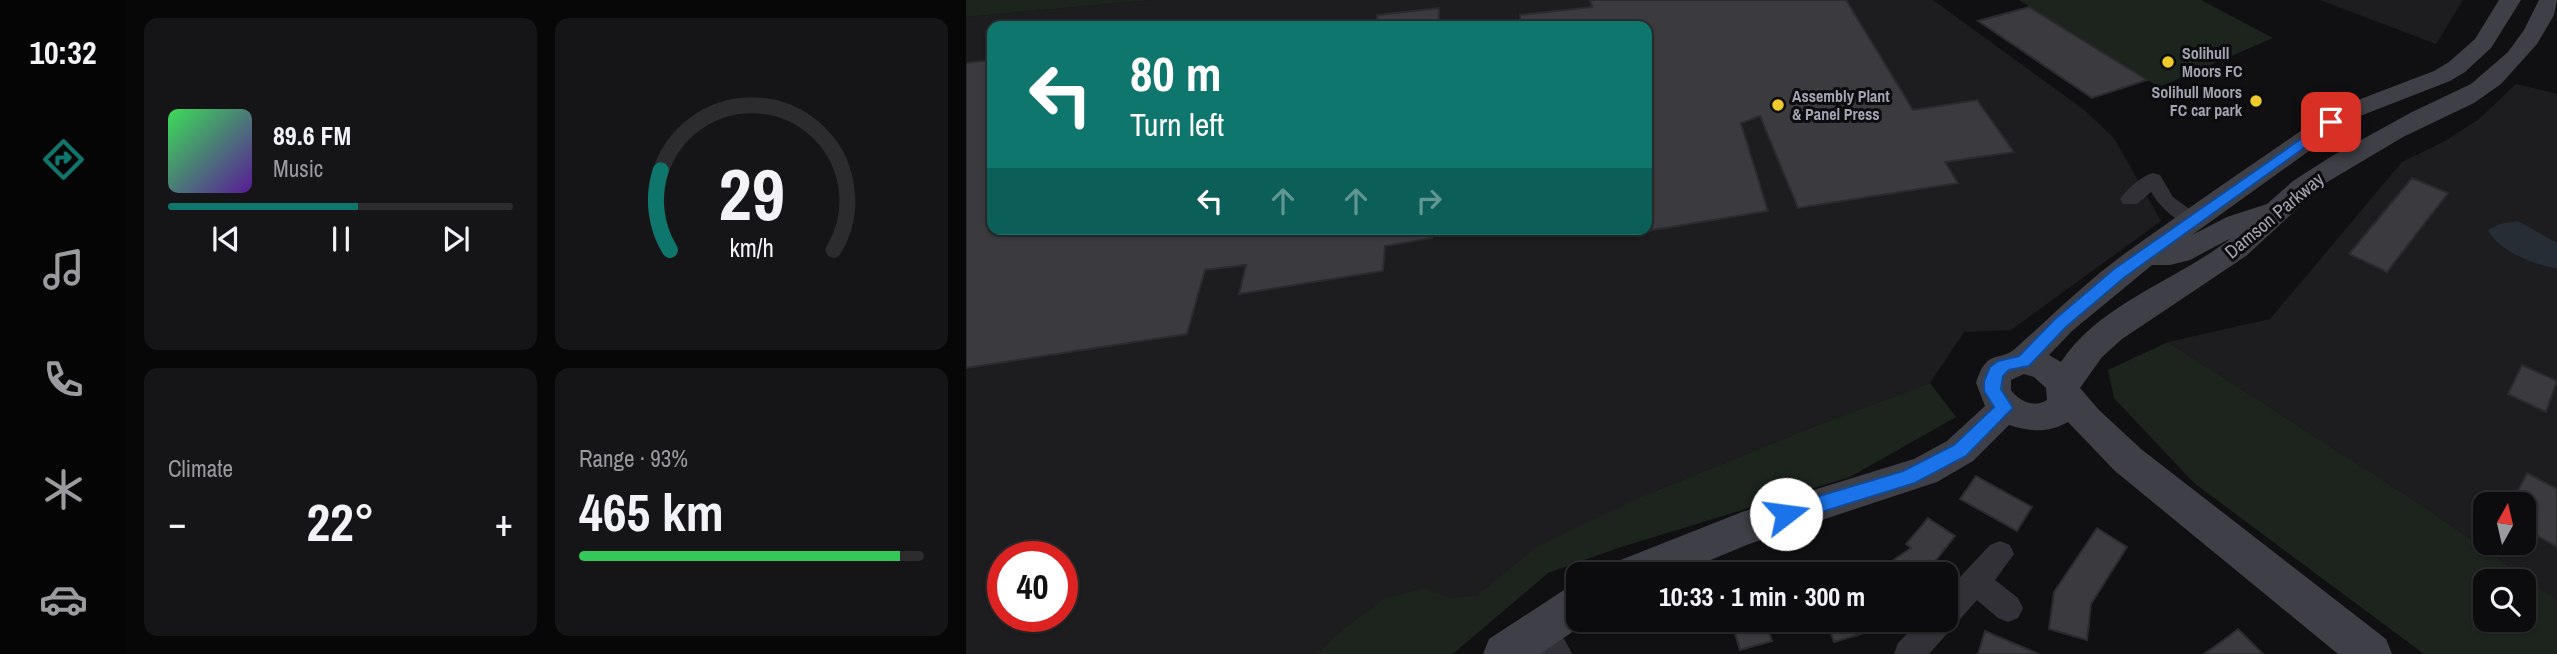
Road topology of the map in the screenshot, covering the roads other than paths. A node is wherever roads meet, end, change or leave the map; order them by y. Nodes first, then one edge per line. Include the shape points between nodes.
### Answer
1 (2510, 0) edge
2 (2550, 0) edge
3 (2130, 199) dead end
4 (2194, 220) junction
5 (2159, 254) junction
6 (2024, 361) junction
7 (2065, 391) junction
8 (2020, 413) junction
9 (2128, 460) junction
10 (2000, 554) dead end
11 (1661, 562) edge
12 (1975, 580) junction
13 (1958, 599) edge
14 (2008, 608) dead end
15 (1566, 619) edge
16 (1929, 632) edge
17 (1547, 642) edge
18 (1504, 654) edge
19 (1909, 654) edge
20 (2371, 654) edge

1 - 4 street, Damson Parkway via 2483,43 2457,67 2346,113
2 - 5 street, Damson Parkway via 2542,22 2499,75 2313,179 2224,257
3 - 4 street via 2153,179 2166,201
4 - 5 street, Damson Parkway
5 - 6 street, Damson Parkway via 2061,323
5 - 7 street, Damson Parkway via 2114,328 2070,372
6 - 7 street via 2048,369
6 - 8 street via 2004,365 1992,381 1993,391
7 - 8 street via 2058,412
7 - 9 street
8 - 9 street
8 - 11 street via 1916,474 1742,529
9 - 20 street
10 - 12 street
12 - 13 street
12 - 14 street
15 - 17 street
16 - 19 street
17 - 18 street

